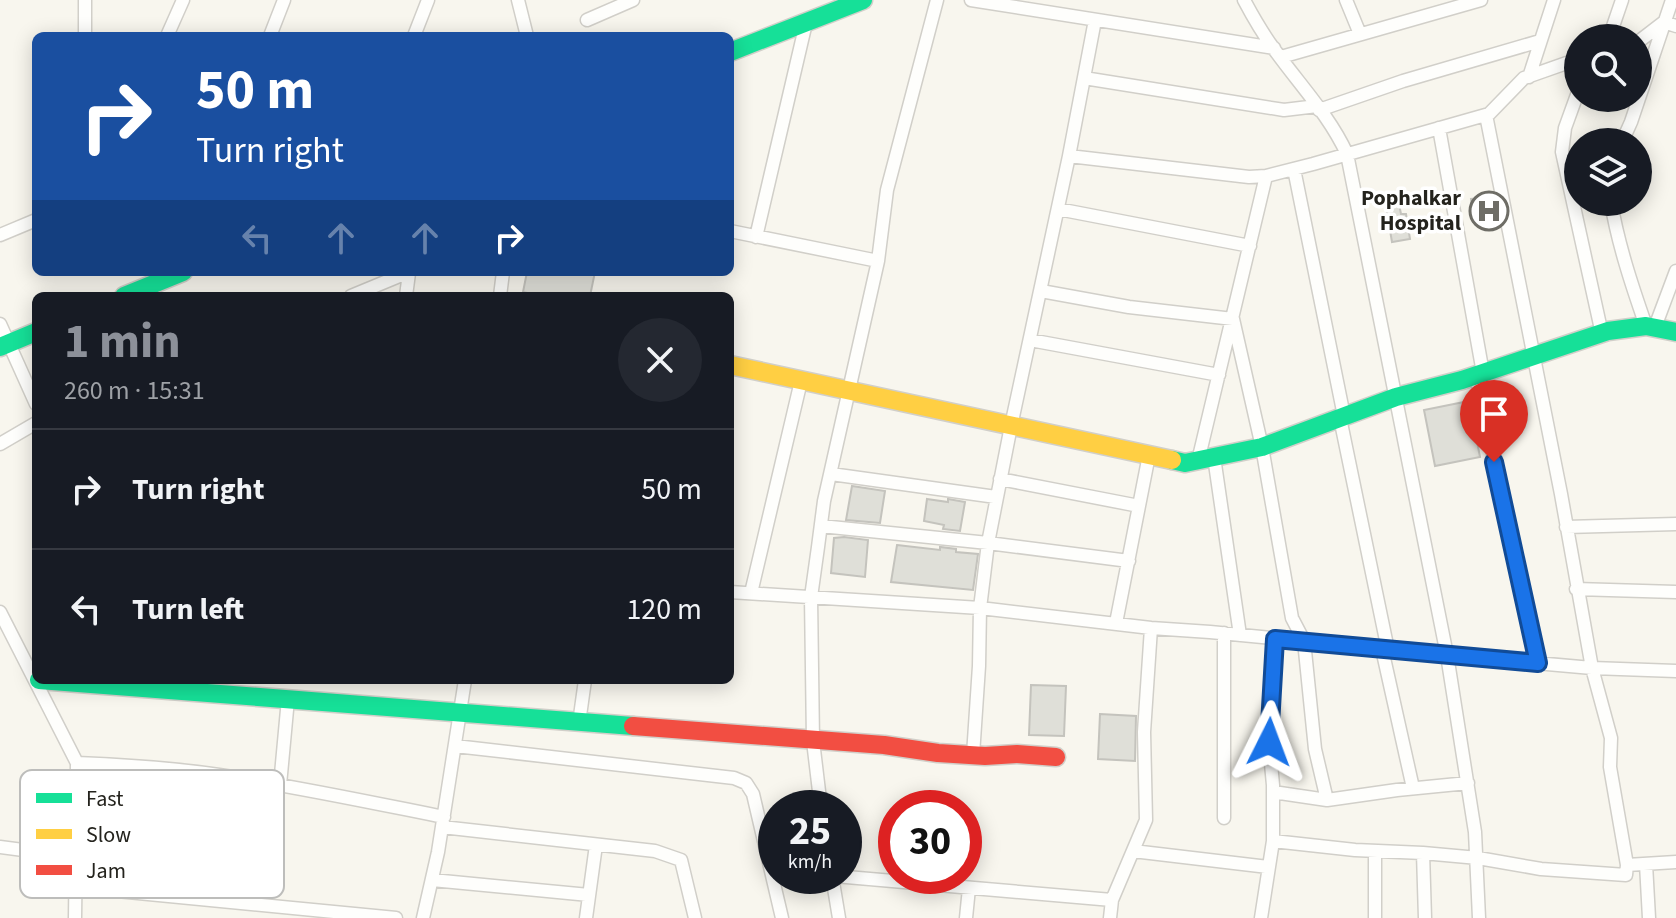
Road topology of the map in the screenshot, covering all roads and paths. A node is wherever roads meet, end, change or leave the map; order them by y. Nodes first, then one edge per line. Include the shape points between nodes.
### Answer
1 (85, 0) edge
2 (183, 0) edge
3 (284, 0) edge
4 (428, 0) edge
5 (518, 0) edge
6 (633, 0) edge
7 (863, 0) edge
8 (937, 0) edge
9 (971, 0) edge
10 (1244, 0) edge
11 (1346, 0) edge
12 (1481, 0) edge
13 (1554, 0) edge
14 (1622, 0) edge
15 (1672, 0) edge
16 (587, 20) dead end
17 (1095, 20) junction
18 (806, 23) junction
19 (1614, 24) edge
20 (1670, 24) edge
21 (85, 32) edge
22 (169, 32) edge
23 (272, 32) edge
24 (416, 32) edge
25 (526, 32) edge
26 (1360, 34) junction
27 (1652, 34) edge
28 (1540, 41) junction
29 (734, 50) edge
30 (1277, 53) junction
31 (1564, 64) edge
32 (1529, 77) junction
33 (1084, 78) junction
34 (1318, 108) junction
35 (1571, 112) edge
36 (1486, 115) junction
37 (1439, 128) junction
38 (1628, 128) edge
39 (1347, 154) junction
40 (1069, 156) junction
41 (1294, 169) junction
42 (1266, 176) junction
43 (1058, 209) junction
44 (1614, 216) edge
45 (32, 222) edge
46 (734, 232) edge
47 (0, 235) edge
48 (756, 237) junction
49 (1250, 246) junction
50 (878, 261) junction
51 (1676, 271) edge
52 (173, 276) edge
53 (399, 276) edge
54 (1041, 291) junction
55 (134, 292) edge
56 (361, 292) edge
57 (1233, 319) junction
58 (0, 324) edge
59 (1650, 326) junction
60 (1676, 332) edge
61 (32, 334) edge
62 (1602, 334) junction
63 (1030, 340) junction
64 (4, 345) edge
65 (1533, 357) junction
66 (734, 369) edge
67 (1479, 374) junction
68 (1219, 375) junction
69 (801, 381) junction
70 (850, 392) junction
71 (32, 397) edge
72 (1396, 397) junction
73 (1342, 417) junction
74 (32, 425) edge
75 (1011, 426) junction
76 (0, 444) edge
77 (1262, 447) junction
78 (1149, 455) junction
79 (1206, 459) junction
80 (831, 474) junction
81 (1000, 479) junction
82 (996, 497) junction
83 (1139, 506) junction
84 (1676, 524) edge
85 (821, 526) junction
86 (1566, 527) junction
87 (988, 543) junction
88 (1129, 561) junction
89 (1576, 589) junction
90 (734, 592) edge
91 (1676, 592) edge
92 (751, 593) junction
93 (811, 597) junction
94 (980, 608) junction
95 (0, 612) edge
96 (1116, 623) junction
97 (1151, 628) junction
98 (1224, 633) junction
99 (1240, 635) junction
100 (1275, 639) junction
101 (1304, 641) junction
102 (1385, 649) junction
103 (1447, 655) junction
104 (1538, 663) junction
105 (1592, 668) junction
106 (1676, 671) edge
107 (32, 672) edge
108 (38, 684) edge
109 (89, 684) edge
110 (464, 684) edge
111 (584, 684) edge
112 (288, 699) junction
113 (460, 713) junction
114 (579, 723) junction
115 (813, 741) junction
116 (455, 746) junction
117 (973, 755) junction
118 (1056, 757) dead end
119 (77, 763) junction
120 (77, 770) edge
121 (179, 770) edge
122 (281, 770) edge
123 (1468, 783) junction
124 (284, 786) edge
125 (1413, 788) junction
126 (819, 790) edge
127 (1273, 792) junction
128 (1327, 800) junction
129 (1224, 818) dead end
130 (443, 822) junction
131 (1273, 841) junction
132 (596, 845) junction
133 (0, 847) edge
134 (20, 850) edge
135 (1133, 851) junction
136 (1375, 851) junction
137 (1423, 853) junction
138 (1478, 858) junction
139 (1676, 862) edge
140 (1646, 864) junction
141 (1627, 865) junction
142 (1268, 867) junction
143 (432, 880) junction
144 (982, 889) edge
145 (836, 894) edge
146 (968, 894) edge
147 (589, 895) junction
148 (76, 898) edge
149 (190, 898) edge
150 (1112, 900) junction
151 (75, 918) edge
152 (396, 918) edge
153 (423, 918) edge
154 (586, 918) edge
155 (695, 918) edge
156 (782, 918) edge
157 (839, 918) edge
158 (966, 918) edge
159 (1110, 918) edge
160 (1261, 918) edge
161 (1375, 918) edge
162 (1425, 918) edge
163 (1479, 918) edge
164 (1649, 918) edge

1 - 21 street
2 - 22 street
3 - 23 street
4 - 24 street
5 - 25 street
6 - 16 street
7 - 18 street
8 - 50 street via 887,190
9 - 17 street
10 - 30 street
11 - 26 street
12 - 26 street
13 - 28 street
14 - 19 street
15 - 20 street
17 - 30 street
17 - 33 street
18 - 29 street
18 - 48 street
20 - 27 street
20 - 38 street
26 - 30 street
28 - 32 street
28 - 34 street
30 - 34 street
31 - 32 street
32 - 36 street
33 - 34 street via 1284,110
33 - 40 street
34 - 39 street
35 - 62 street via 1562,152
36 - 37 street
36 - 65 street
37 - 39 street
37 - 67 street
39 - 41 street
39 - 72 street
40 - 42 street
40 - 43 street
41 - 42 street
41 - 73 street
42 - 49 street
43 - 49 street
43 - 54 street
44 - 59 street via 1631,283
45 - 47 street
46 - 48 street
48 - 50 street
49 - 57 street
50 - 70 street
51 - 59 street
52 - 55 street
53 - 56 street
54 - 57 street
54 - 63 street
57 - 68 street
57 - 77 street
58 - 64 street
59 - 60 street
59 - 62 street
61 - 64 street
62 - 65 street
63 - 68 street
63 - 75 street
64 - 71 street
65 - 67 street
65 - 86 street
66 - 69 street
67 - 72 street
67 - 104 street
68 - 79 street
69 - 70 street
69 - 92 street
70 - 75 street
70 - 80 street
72 - 73 street
72 - 103 street
73 - 77 street
73 - 102 street
74 - 76 street
75 - 78 street
75 - 81 street
77 - 79 street
77 - 101 street via 1292,618
78 - 79 street via 1185,463
78 - 83 street
79 - 99 street
80 - 82 street
80 - 85 street
81 - 82 street
81 - 83 street
82 - 87 street
83 - 88 street
84 - 86 street
85 - 87 street
85 - 93 street
86 - 89 street
87 - 88 street
87 - 94 street
88 - 96 street
89 - 91 street
89 - 105 street
90 - 92 street
92 - 93 street
93 - 94 street
93 - 115 street
94 - 96 street
94 - 117 street
95 - 107 street
96 - 97 street
97 - 98 street
97 - 135 street via 1144,732 1146,820
98 - 99 street
98 - 129 street
99 - 100 street
100 - 101 street
100 - 127 street via 1269,742
101 - 102 street
101 - 128 street via 1315,749
102 - 103 street
102 - 125 street
103 - 104 street
103 - 123 street
104 - 105 street
105 - 106 street
105 - 141 street via 1611,738 1610,767
108 - 119 street
109 - 112 street
110 - 113 street
111 - 114 street
112 - 113 street
112 - 122 street
113 - 114 street
113 - 116 street
114 - 115 street
115 - 117 street
115 - 126 street
116 - 130 street
116 - 156 street via 746,783
117 - 118 street
119 - 120 street
119 - 121 street
123 - 125 street
123 - 138 street
124 - 130 street
125 - 128 street
127 - 128 street
127 - 131 street
130 - 132 street
130 - 143 street
131 - 136 street
131 - 142 street
132 - 147 street
132 - 155 street via 655,851 681,860
133 - 134 street
135 - 142 street
135 - 150 street
136 - 137 street
136 - 161 street
137 - 138 street
137 - 162 street
138 - 141 street via 1626,875
138 - 163 street
139 - 140 street
140 - 141 street
140 - 164 street
142 - 160 street
143 - 147 street
143 - 153 street
144 - 150 street
145 - 157 street
146 - 158 street
147 - 154 street
148 - 151 street
149 - 152 street
150 - 159 street

